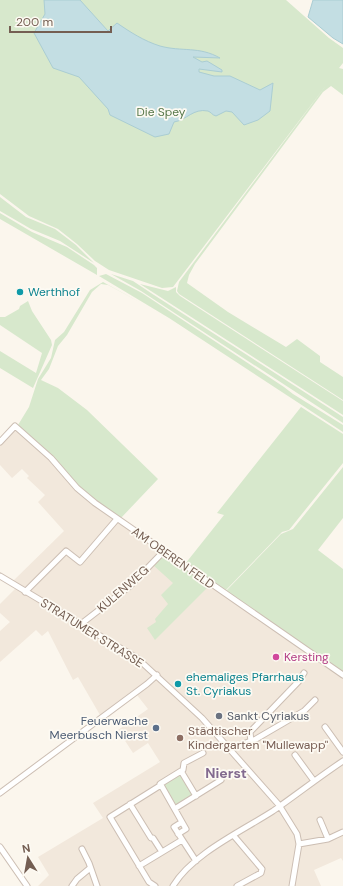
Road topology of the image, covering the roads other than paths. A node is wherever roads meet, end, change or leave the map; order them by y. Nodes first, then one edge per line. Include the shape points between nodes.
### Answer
1 (0, 442) edge
2 (118, 519) junction
3 (164, 551) junction
4 (0, 576) edge
5 (25, 592) junction
6 (81, 624) junction
7 (304, 673) dead end
8 (343, 674) edge
9 (156, 675) junction
10 (315, 700) dead end
11 (325, 727) dead end
12 (251, 742) junction
13 (230, 749) junction
14 (343, 752) edge
15 (203, 753) dead end
16 (295, 755) dead end
17 (343, 761) edge
18 (181, 771) junction
19 (221, 780) dead end
20 (314, 781) junction
21 (161, 785) junction
22 (0, 793) edge
23 (196, 796) junction
24 (130, 804) junction
25 (279, 806) junction
26 (176, 808) junction
27 (320, 820) dead end
28 (343, 832) edge
29 (234, 836) junction
30 (328, 839) junction
31 (182, 840) junction
32 (299, 844) junction
33 (0, 847) edge
34 (82, 849) dead end
35 (162, 852) junction
36 (196, 861) junction
37 (139, 866) junction
38 (90, 869) junction
39 (27, 886) edge
40 (72, 886) edge
41 (97, 886) edge
42 (155, 886) edge
43 (173, 886) edge
44 (237, 886) edge
45 (292, 886) edge

1 - 2 street, AM OBEREN FELD via 15,426 51,458 87,497
2 - 3 street, AM OBEREN FELD
2 - 5 street via 80,562 66,551
3 - 6 street, KULENWEG via 130,586
3 - 8 street, AM OBEREN FELD
4 - 5 street, STRATUMER STRASSE
5 - 6 street, STRATUMER STRASSE
6 - 9 street, STRATUMER STRASSE via 137,658
7 - 12 street via 250,732
9 - 13 street, STRATUMER STRASSE via 188,704
9 - 22 street
10 - 12 street via 304,711
11 - 14 street
12 - 13 street
13 - 25 street, STRATUMER STRASSE
15 - 18 street via 184,763
16 - 20 street
17 - 20 street
18 - 21 street
18 - 23 street
19 - 23 street
20 - 25 street
21 - 24 street
21 - 26 street
23 - 26 street
24 - 35 street
24 - 37 street via 110,817
25 - 29 street
25 - 32 street, STRATUMER STRASSE via 297,834
26 - 31 street via 182,822 174,827
27 - 30 street
28 - 30 street
29 - 36 street
29 - 44 street via 262,869 261,873
30 - 32 street
31 - 35 street
31 - 36 street
32 - 45 street
33 - 39 street
34 - 38 street
35 - 37 street
36 - 43 street via 180,875
37 - 42 street via 149,882
38 - 40 street
38 - 41 street

